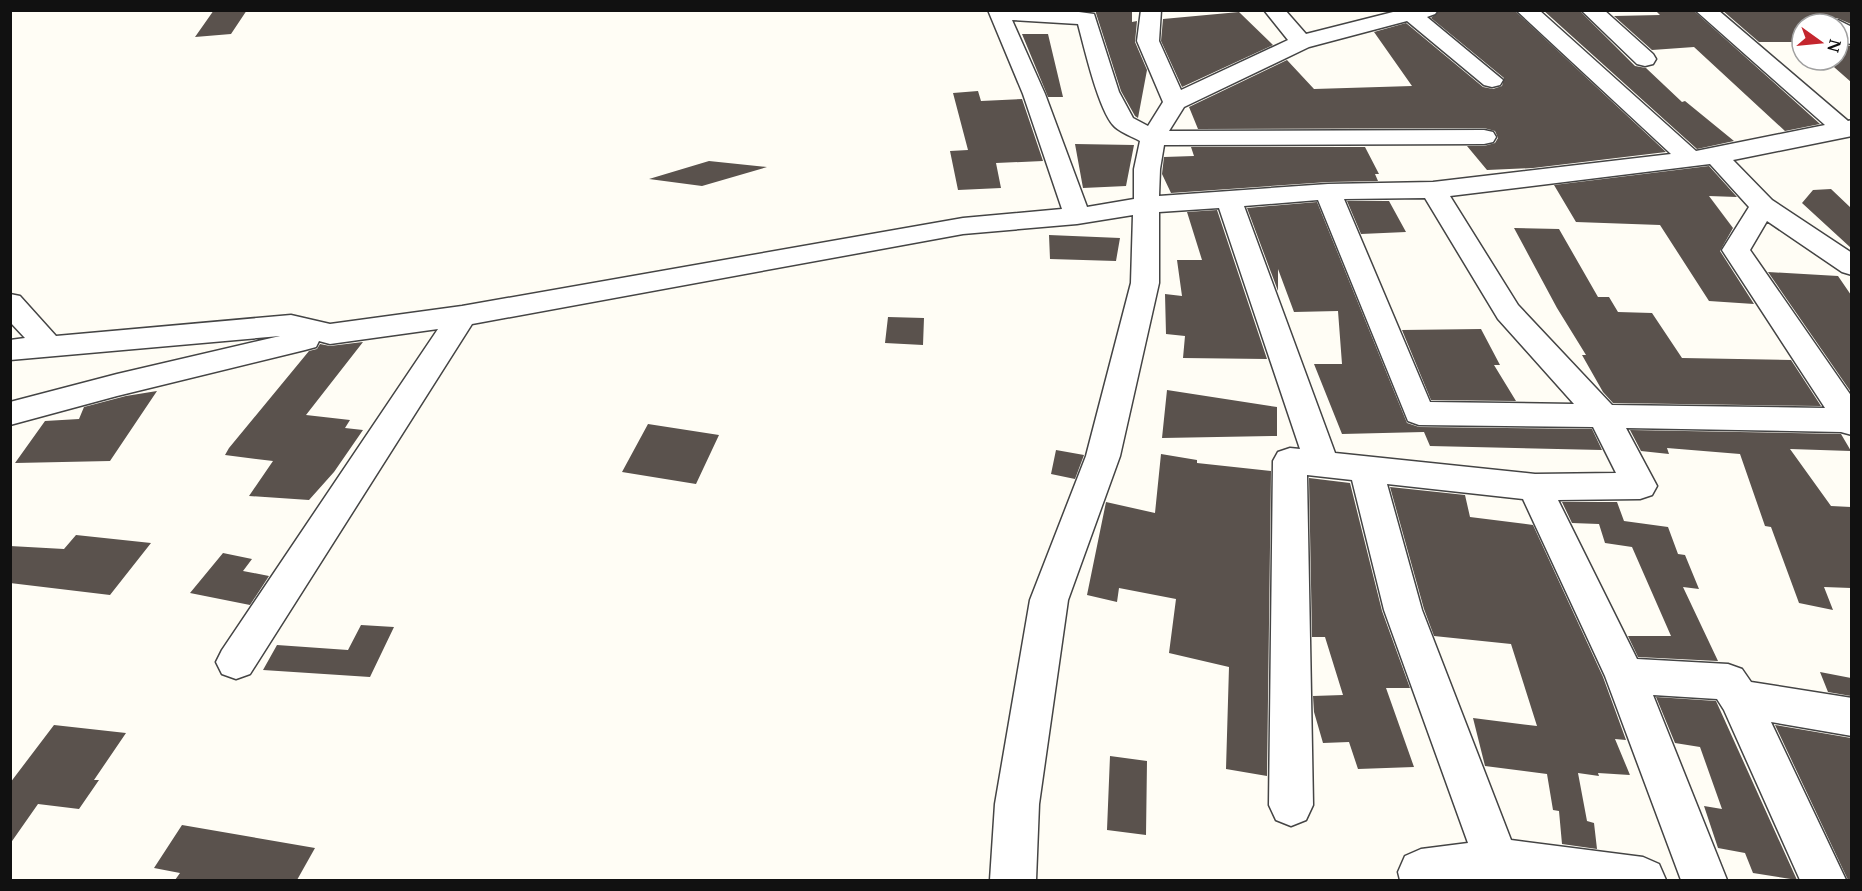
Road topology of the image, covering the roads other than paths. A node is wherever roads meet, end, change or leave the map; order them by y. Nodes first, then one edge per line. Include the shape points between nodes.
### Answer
1 (1151, 10) edge
2 (1274, 10) edge
3 (1526, 10) edge
4 (1592, 10) edge
5 (1705, 10) edge
6 (998, 12) edge
7 (1420, 13) edge
8 (1301, 42) junction
9 (1645, 59) dead end
10 (1492, 80) dead end
11 (1175, 102) junction
12 (1848, 129) edge
13 (1484, 137) dead end
14 (1153, 138) junction
15 (1703, 158) junction
16 (1433, 190) junction
17 (1328, 192) junction
18 (1229, 199) junction
19 (1146, 206) junction
20 (1763, 206) junction
21 (1077, 216) junction
22 (1851, 266) edge
23 (10, 303) edge
24 (462, 316) junction
25 (330, 334) junction
26 (48, 346) junction
27 (10, 350) edge
28 (10, 414) edge
29 (1603, 415) junction
30 (1850, 421) edge
31 (1322, 464) junction
32 (1366, 469) junction
33 (1535, 487) junction
34 (236, 662) dead end
35 (1625, 676) junction
36 (1739, 698) junction
37 (1851, 717) edge
38 (1291, 805) dead end
39 (1497, 861) junction
40 (1013, 880) edge
41 (1423, 880) edge
42 (1643, 880) edge
43 (1704, 880) edge
44 (1823, 880) edge

1 - 11 street via 1148,41
2 - 8 street
3 - 15 street
4 - 9 street
5 - 12 street
6 - 14 street via 1087,18 1107,92 1123,122
6 - 21 street via 1034,94
7 - 8 street
7 - 10 street
8 - 11 street
11 - 14 street
12 - 15 street
13 - 14 street
14 - 19 street
15 - 16 street
15 - 20 street
16 - 17 street
16 - 29 street via 1508,312
17 - 18 street
17 - 29 street via 1419,413
18 - 19 street
18 - 31 street
19 - 21 street
19 - 40 street via 1145,283 1103,456 1049,600 1017,804
20 - 22 street
20 - 30 street via 1736,250
21 - 24 street via 963,226
23 - 26 street
24 - 25 street
24 - 34 street
25 - 26 street via 291,325
25 - 28 street
26 - 27 street
29 - 30 street
29 - 33 street via 1640,486
31 - 32 street
31 - 38 street via 1290,461
32 - 33 street
32 - 39 street via 1403,610
33 - 35 street
35 - 36 street via 1728,682
35 - 43 street
36 - 37 street
36 - 44 street
39 - 41 street via 1421,872
39 - 42 street

